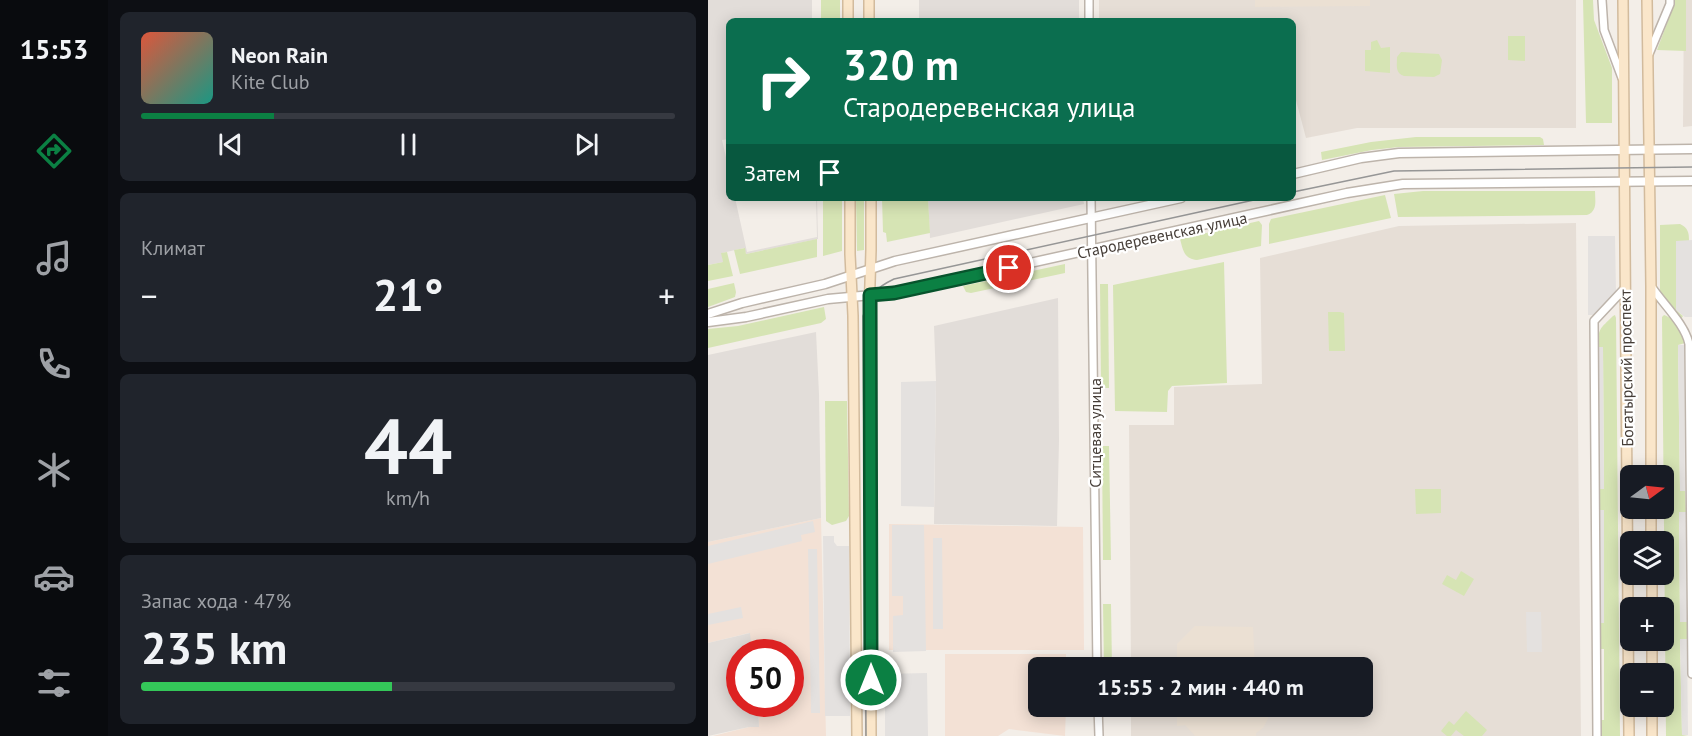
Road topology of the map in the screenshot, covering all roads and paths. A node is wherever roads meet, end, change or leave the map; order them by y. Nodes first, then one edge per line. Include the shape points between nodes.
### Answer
1 (848, 0) edge
2 (869, 0) edge
3 (1089, 0) edge
4 (1602, 0) edge
5 (1623, 0) edge
6 (1647, 0) edge
7 (1670, 0) edge
8 (848, 18) edge
9 (869, 18) edge
10 (1089, 18) edge
11 (1647, 59) junction
12 (1624, 84) junction
13 (1692, 149) edge
14 (1624, 150) junction
15 (1649, 150) junction
16 (1296, 173) edge
17 (1692, 181) edge
18 (1624, 182) junction
19 (1649, 182) junction
20 (850, 201) edge
21 (871, 201) edge
22 (1091, 201) edge
23 (1168, 201) edge
24 (1092, 218) junction
25 (1093, 250) junction
26 (871, 269) junction
27 (851, 276) junction
28 (1651, 286) junction
29 (1625, 288) junction
30 (870, 295) junction
31 (852, 297) junction
32 (708, 314) edge
33 (708, 322) edge
34 (1651, 465) edge
35 (1097, 657) edge
36 (1692, 674) edge
37 (1098, 717) edge
38 (1652, 717) edge
39 (857, 736) edge
40 (872, 736) edge
41 (1099, 736) edge
42 (1597, 736) edge
43 (1629, 736) edge
44 (1652, 736) edge

1 - 8 main road
2 - 9 main road
3 - 10 street
4 - 12 street via 1603,23
5 - 12 main road, Богатырский проспект
6 - 11 main road, Богатырский проспект
7 - 11 street
11 - 15 main road, Богатырский проспект
12 - 14 main road, Богатырский проспект
13 - 15 street
14 - 15 street
14 - 16 street via 1400,153
14 - 18 main road, Богатырский проспект
15 - 19 main road, Богатырский проспект
17 - 19 street, Стародеревенская улица
18 - 19 street, Стародеревенская улица
18 - 25 street, Стародеревенская улица via 1403,184
18 - 29 main road, Богатырский проспект
19 - 28 main road, Богатырский проспект
20 - 27 main road
21 - 26 main road
22 - 24 street, Ситцевая улица
23 - 24 street, Стародеревенская улица
24 - 25 street, Ситцевая улица
24 - 26 street, Стародеревенская улица
25 - 30 street, Стародеревенская улица
25 - 35 street, Ситцевая улица
26 - 27 street, Стародеревенская улица
26 - 30 main road
27 - 31 main road
27 - 32 street, Стародеревенская улица
28 - 34 main road, Богатырский проспект
28 - 36 street via 1687,334 1689,344
29 - 42 street via 1594,321
29 - 43 main road, Богатырский проспект
30 - 31 street, Стародеревенская улица
30 - 40 main road
31 - 33 street, Стародеревенская улица
31 - 39 main road
37 - 41 street
38 - 44 main road

